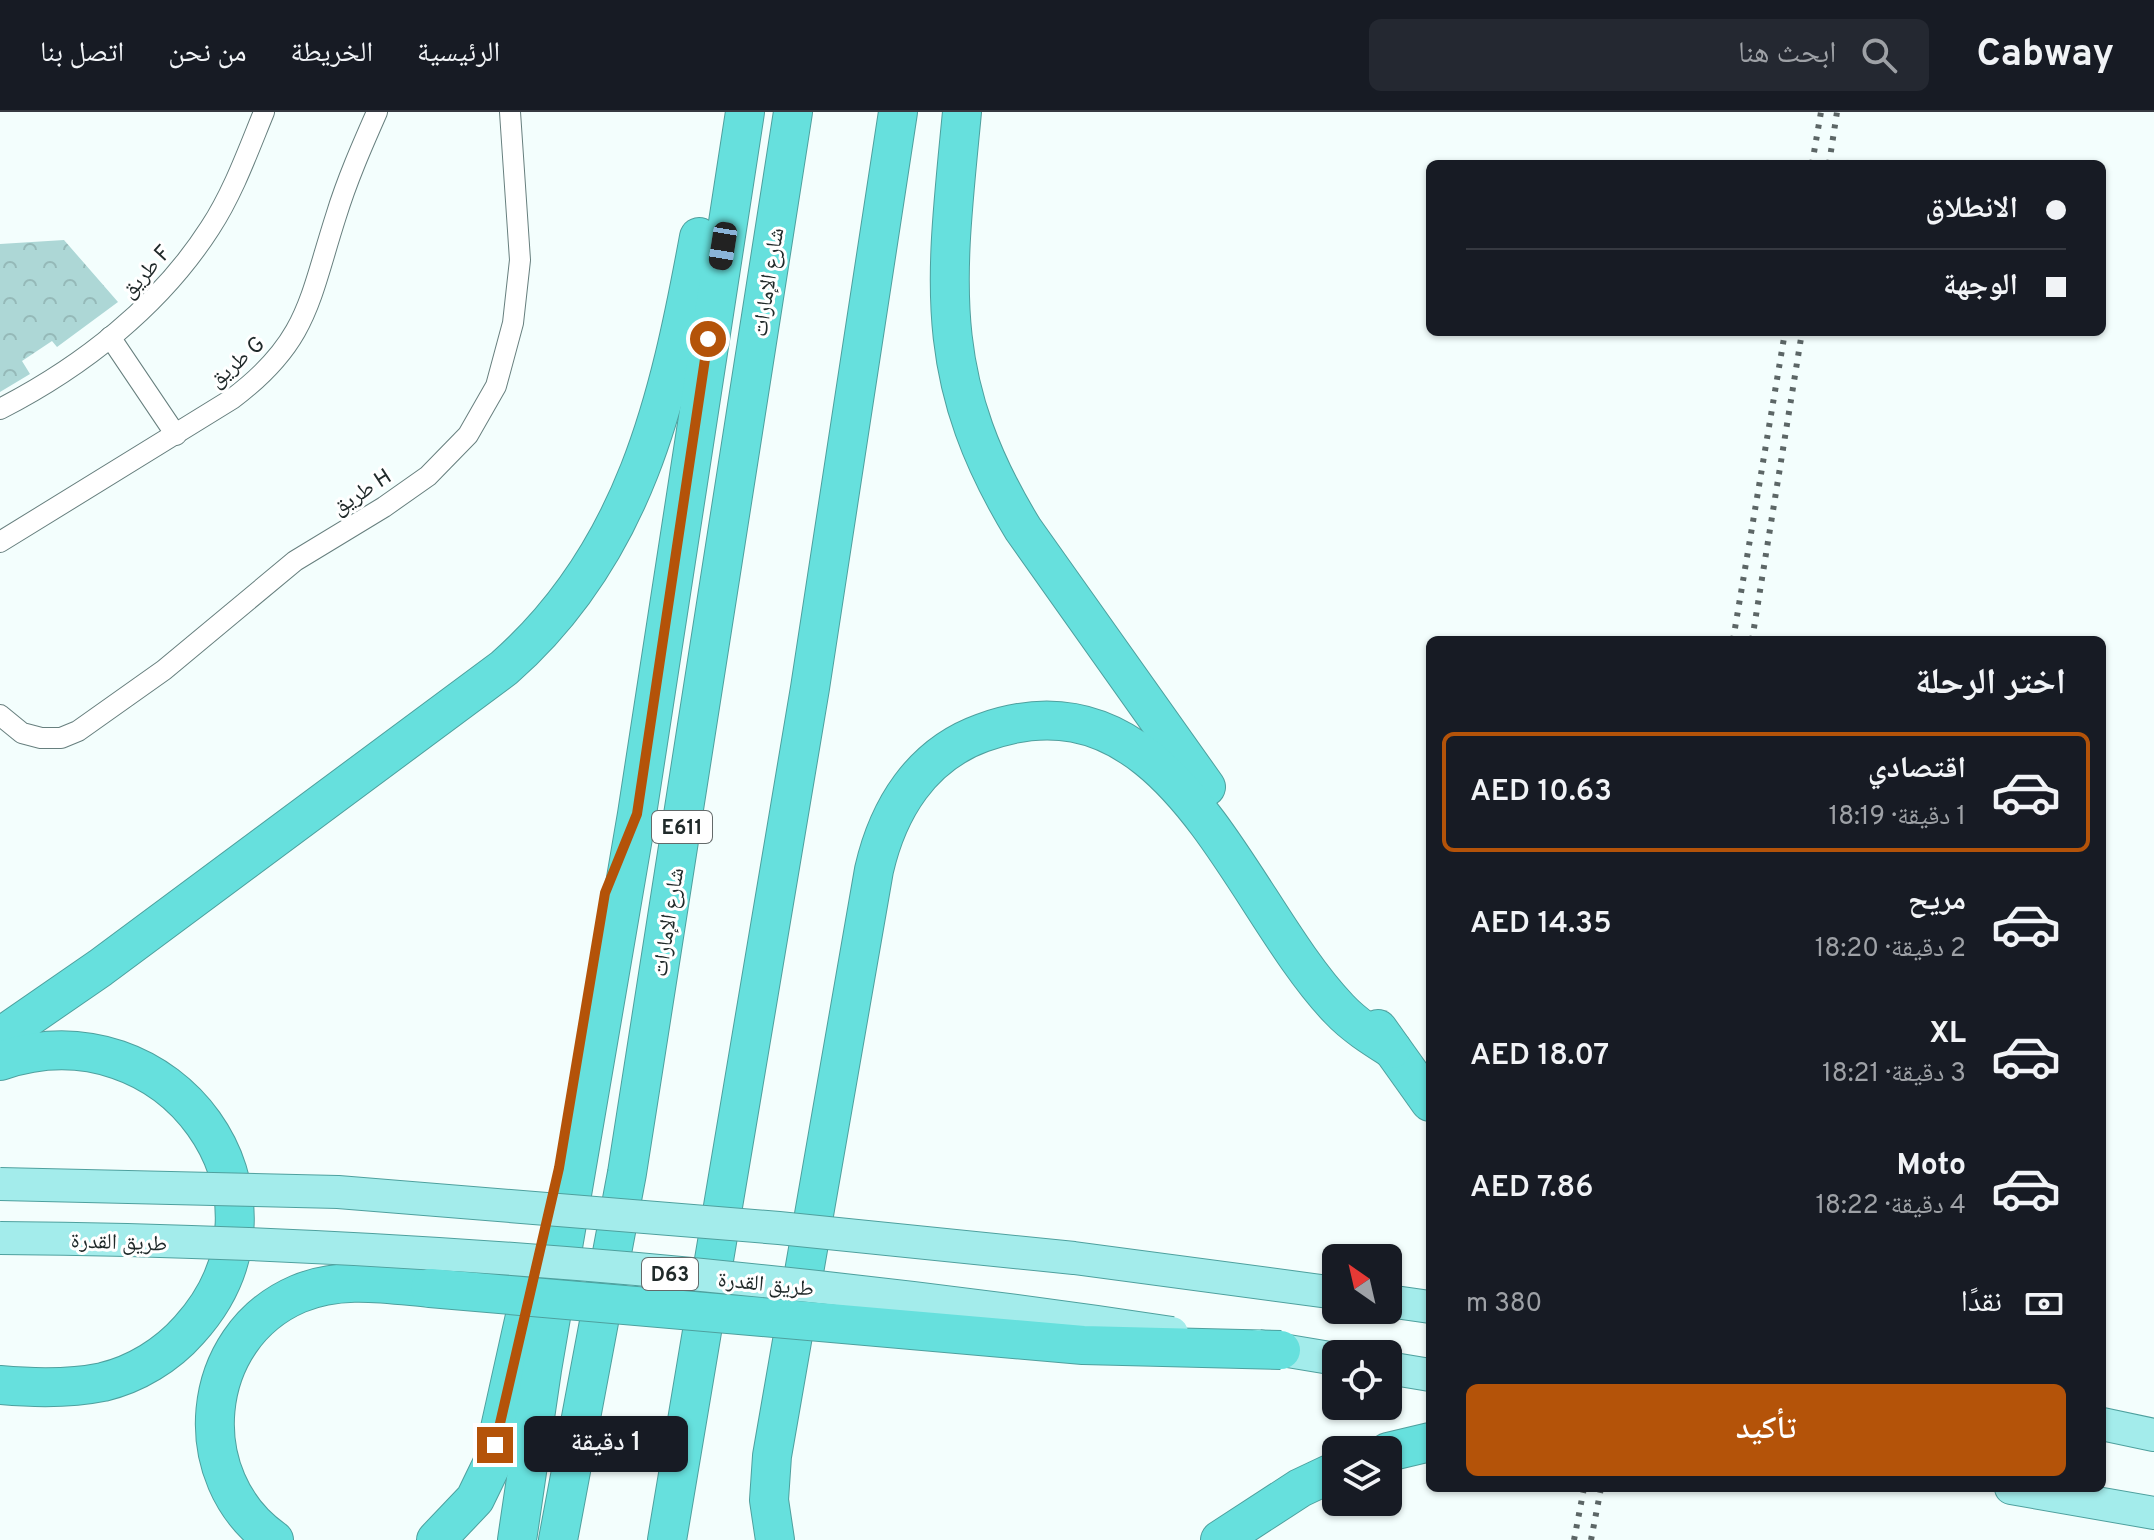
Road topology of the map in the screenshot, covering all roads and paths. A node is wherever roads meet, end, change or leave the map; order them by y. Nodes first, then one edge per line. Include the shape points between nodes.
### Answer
1 (264, 112) edge
2 (377, 112) edge
3 (510, 112) edge
4 (722, 112) edge
5 (745, 112) edge
6 (793, 112) edge
7 (898, 112) edge
8 (962, 112) edge
9 (110, 337) junction
10 (0, 409) edge
11 (176, 435) junction
12 (0, 542) edge
13 (0, 715) edge
14 (637, 814) junction
15 (0, 1037) edge
16 (1392, 1049) junction
17 (0, 1061) edge
18 (0, 1074) edge
19 (1426, 1096) edge
20 (0, 1184) edge
21 (0, 1238) edge
22 (1322, 1291) edge
23 (1402, 1303) edge
24 (1426, 1306) edge
25 (1281, 1350) junction
26 (1322, 1357) edge
27 (0, 1370) edge
28 (1402, 1370) edge
29 (1426, 1374) edge
30 (0, 1385) edge
31 (2106, 1425) edge
32 (2154, 1435) edge
33 (1426, 1443) edge
34 (1402, 1449) edge
35 (1322, 1478) edge
36 (2034, 1492) edge
37 (2154, 1513) edge
38 (274, 1540) edge
39 (436, 1540) edge
40 (517, 1540) edge
41 (558, 1540) edge
42 (667, 1540) edge
43 (775, 1540) edge
44 (1220, 1540) edge

1 - 9 street, طريق F via 212,226 181,270
2 - 11 street, طريق G via 346,184 302,324 259,378
3 - 13 street, طريق H via 520,260 513,323 496,386 468,435 428,476 295,561 164,670 78,731 41,738 22,733
4 - 15 highway via 684,316 652,441 607,543 550,625 504,668
5 - 14 highway
6 - 41 highway, شارع الإمارات / E611 via 627,1173
7 - 42 highway via 810,688
8 - 16 highway via 948,305 959,383 985,459 1023,529
9 - 10 street, طريق F
9 - 11 street
11 - 12 street, طريق G
14 - 39 highway via 605,893 559,1168 492,1464 470,1507
14 - 40 highway
16 - 19 highway
16 - 43 highway via 1332,1002 1176,783 1133,746 1081,725 1053,721 998,727 946,751 924,769 891,815 874,870 772,1456 769,1500
17 - 30 highway via 37,1051 78,1049 118,1058 155,1075 187,1102 213,1137 229,1178 233,1222 218,1286 195,1323 163,1354 104,1382 45,1388
18 - 27 highway via 48,1064 87,1066 145,1089 188,1132 206,1170 214,1210 210,1251 196,1290 157,1338 123,1359 83,1371
20 - 22 main road, bridge via 338,1192 779,1228 1074,1258
21 - 25 main road, طريق القدرة / D63, bridge via 382,1252 655,1272 983,1307
23 - 24 main road
25 - 26 main road, طريق القدرة / D63, bridge
25 - 38 highway, bridge via 1083,1345 351,1282 313,1288 262,1317 227,1363 215,1401 217,1458 242,1511
28 - 29 main road
31 - 32 main road
33 - 34 highway
35 - 44 highway
36 - 37 main road

